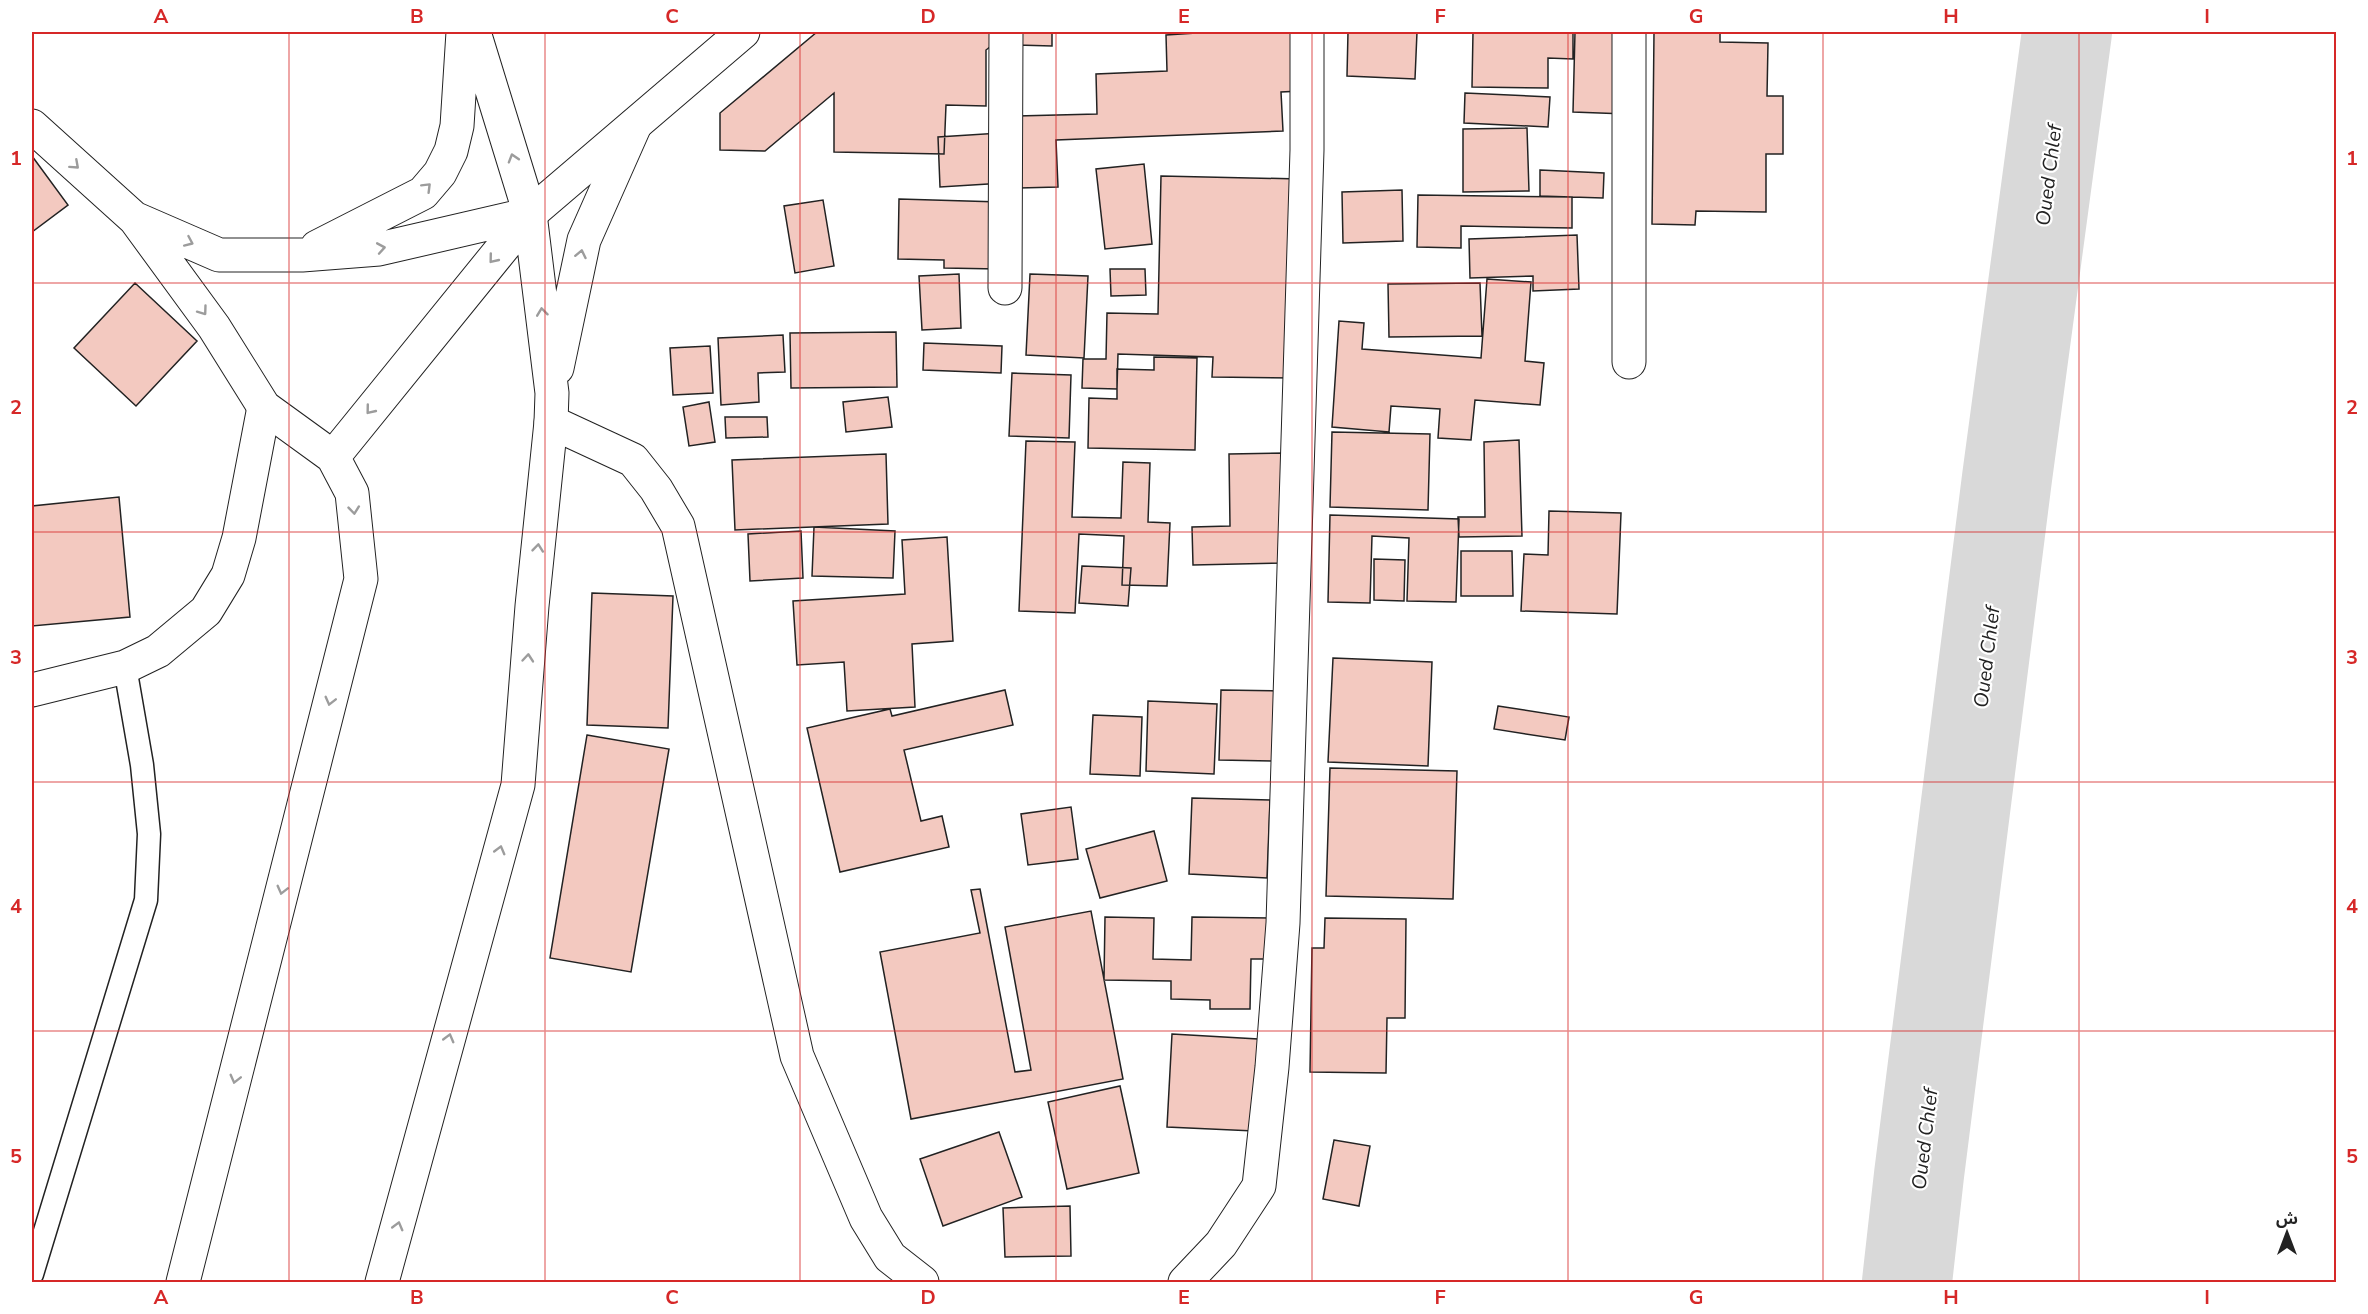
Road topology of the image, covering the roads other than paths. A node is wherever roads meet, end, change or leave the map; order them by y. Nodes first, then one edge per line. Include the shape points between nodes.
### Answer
1 (463, 32) edge
2 (474, 32) edge
3 (743, 32) edge
4 (1006, 32) edge
5 (1308, 32) edge
6 (1629, 32) edge
7 (635, 124) junction
8 (32, 126) edge
9 (530, 214) junction
10 (135, 219) junction
11 (302, 255) junction
12 (1005, 288) dead end
13 (1629, 362) dead end
14 (264, 408) junction
15 (551, 408) junction
16 (333, 457) junction
17 (125, 667) junction
18 (32, 690) edge
19 (32, 1274) edge
20 (183, 1282) edge
21 (382, 1282) edge
22 (922, 1282) edge
23 (1185, 1282) edge

11 -> 1 main road via 423,193 440,173 457,126
9 -> 2 main road
3 - 7 main road
4 - 12 main road
5 - 23 main road via 1308,150 1283,923 1272,1067 1259,1186 1221,1244
6 - 13 main road
7 - 9 main road
15 -> 7 main road via 584,240
8 -> 10 main road
11 -> 9 main road via 379,249
15 -> 9 main road
9 -> 16 main road
10 -> 11 main road via 219,255
10 -> 14 main road via 214,327
14 - 16 main road
14 - 17 main road via 228,575 206,610 158,651
21 -> 15 main road via 518,785
15 - 22 main road via 633,460 678,526 797,1056 866,1218 890,1257
16 -> 20 main road via 352,493 361,579
17 - 18 main road
17 - 19 lane via 149,834 146,900

